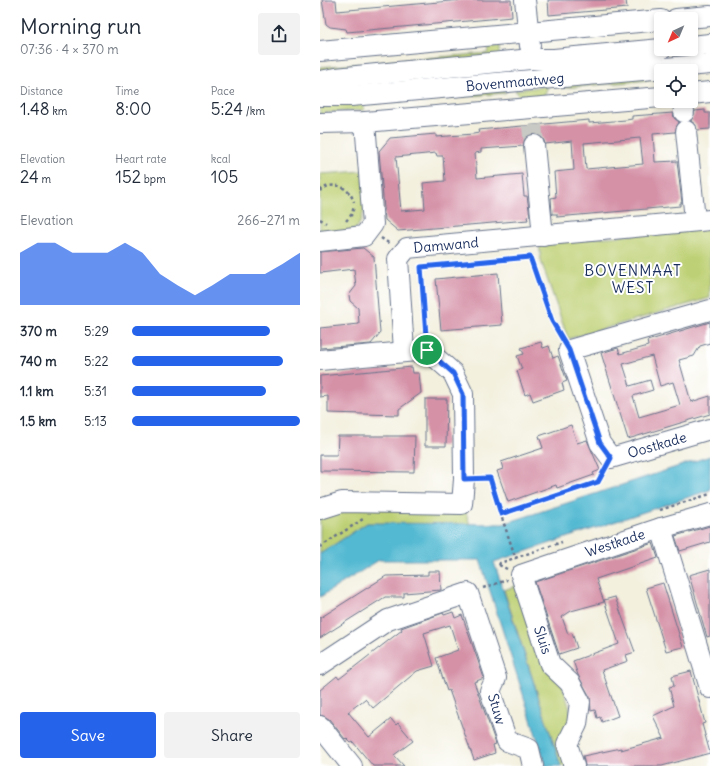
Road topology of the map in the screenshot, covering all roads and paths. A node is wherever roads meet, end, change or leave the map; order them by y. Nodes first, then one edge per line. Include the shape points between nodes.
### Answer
1 (525, 0) edge
2 (710, 16) edge
3 (698, 17) edge
4 (654, 21) edge
5 (529, 32) junction
6 (710, 44) edge
7 (698, 45) edge
8 (654, 50) edge
9 (320, 51) edge
10 (531, 59) junction
11 (710, 64) edge
12 (533, 80) junction
13 (320, 82) edge
14 (710, 92) edge
15 (320, 96) edge
16 (654, 98) edge
17 (686, 110) edge
18 (365, 122) junction
19 (320, 123) edge
20 (534, 145) tunnel mouth
21 (320, 191) edge
22 (320, 219) edge
23 (702, 220) edge
24 (344, 223) dead end
25 (332, 225) dead end
26 (369, 229) junction
27 (543, 236) junction
28 (320, 241) edge
29 (403, 253) junction
30 (710, 310) edge
31 (427, 350) junction
32 (569, 350) junction
33 (404, 351) junction
34 (320, 360) edge
35 (710, 430) edge
36 (611, 458) junction
37 (464, 479) junction
38 (320, 508) edge
39 (501, 514) junction
40 (710, 514) edge
41 (366, 517) dead end
42 (661, 528) junction
43 (320, 547) edge
44 (499, 565) dead end
45 (512, 570) junction
46 (475, 591) junction
47 (320, 665) edge
48 (710, 688) edge
49 (320, 726) edge
50 (352, 766) edge
51 (533, 766) edge
52 (574, 766) edge

1 - 5 street
2 - 3 street
4 - 5 street
5 - 9 street
5 - 10 street
6 - 7 street
8 - 10 street, Bovenmaatweg
10 - 12 street
10 - 13 street, Bovenmaatweg via 336,78
11 - 12 street, Bovenmaatweg
12 - 15 street, Bovenmaatweg via 351,96
14 - 17 street
16 - 18 street, Bovenmaatweg via 531,117
17 - 23 street, Damwand
18 - 19 street, Bovenmaatweg
18 - 26 street via 373,224
20 - 27 street
21 - 24 path via 333,185 349,192 354,208
22 - 25 path
23 - 27 street, Damwand
26 - 28 street via 364,236
26 - 29 path
27 - 29 street, Damwand via 407,248
29 - 33 street, Damwand via 398,260
30 - 32 street
31 - 32 path, Damwand via 421,267 530,257 552,321
31 - 33 street
31 - 37 street via 453,373 463,394
32 - 36 street via 600,443
33 - 34 street
35 - 36 street, Oostkade
36 - 39 path, Oostkade via 598,482
37 - 38 street via 462,504 342,502
37 - 39 path via 490,478
39 - 45 path, bridge
40 - 42 street, Westkade
41 - 43 path
42 - 45 street, Westkade
42 - 48 street
44 - 45 path
45 - 46 path
45 - 52 street, Sluis via 550,664 570,683 580,702 577,724 568,744
46 - 47 street via 388,620
46 - 51 street, Stuw via 496,678 490,691 507,741 529,749
49 - 50 street

